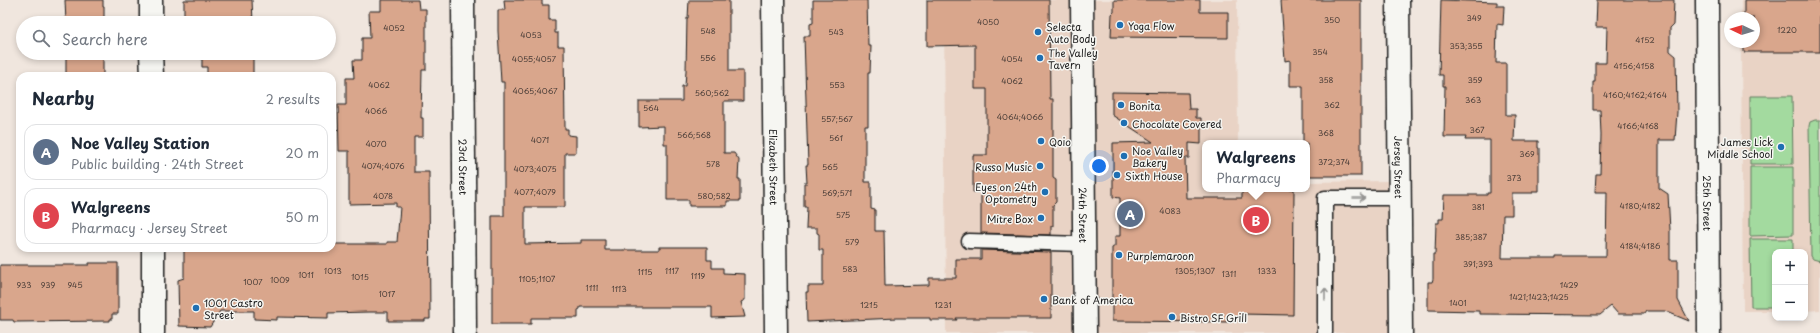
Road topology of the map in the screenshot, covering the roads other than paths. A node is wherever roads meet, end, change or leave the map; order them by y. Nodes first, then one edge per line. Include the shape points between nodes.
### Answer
1 (151, 0) edge
2 (463, 0) edge
3 (773, 0) edge
4 (1082, 0) edge
5 (1398, 0) edge
6 (1707, 0) edge
7 (151, 16) edge
8 (152, 60) edge
9 (152, 72) edge
10 (1400, 198) junction
11 (969, 241) dead end
12 (1084, 244) junction
13 (153, 252) edge
14 (153, 333) edge
15 (465, 333) edge
16 (776, 333) edge
17 (1085, 333) edge
18 (1325, 333) edge
19 (1401, 333) edge
20 (1709, 333) edge

1 - 7 street
2 - 15 street, 23rd Street
3 - 16 street, Elizabeth Street
4 - 12 street, 24th Street
5 - 10 street, Jersey Street
6 - 20 street, 25th Street
8 - 9 street
18 -> 10 lane via 1325,198
10 - 19 street, Jersey Street
11 - 12 lane
12 - 17 street, 24th Street
13 - 14 street

